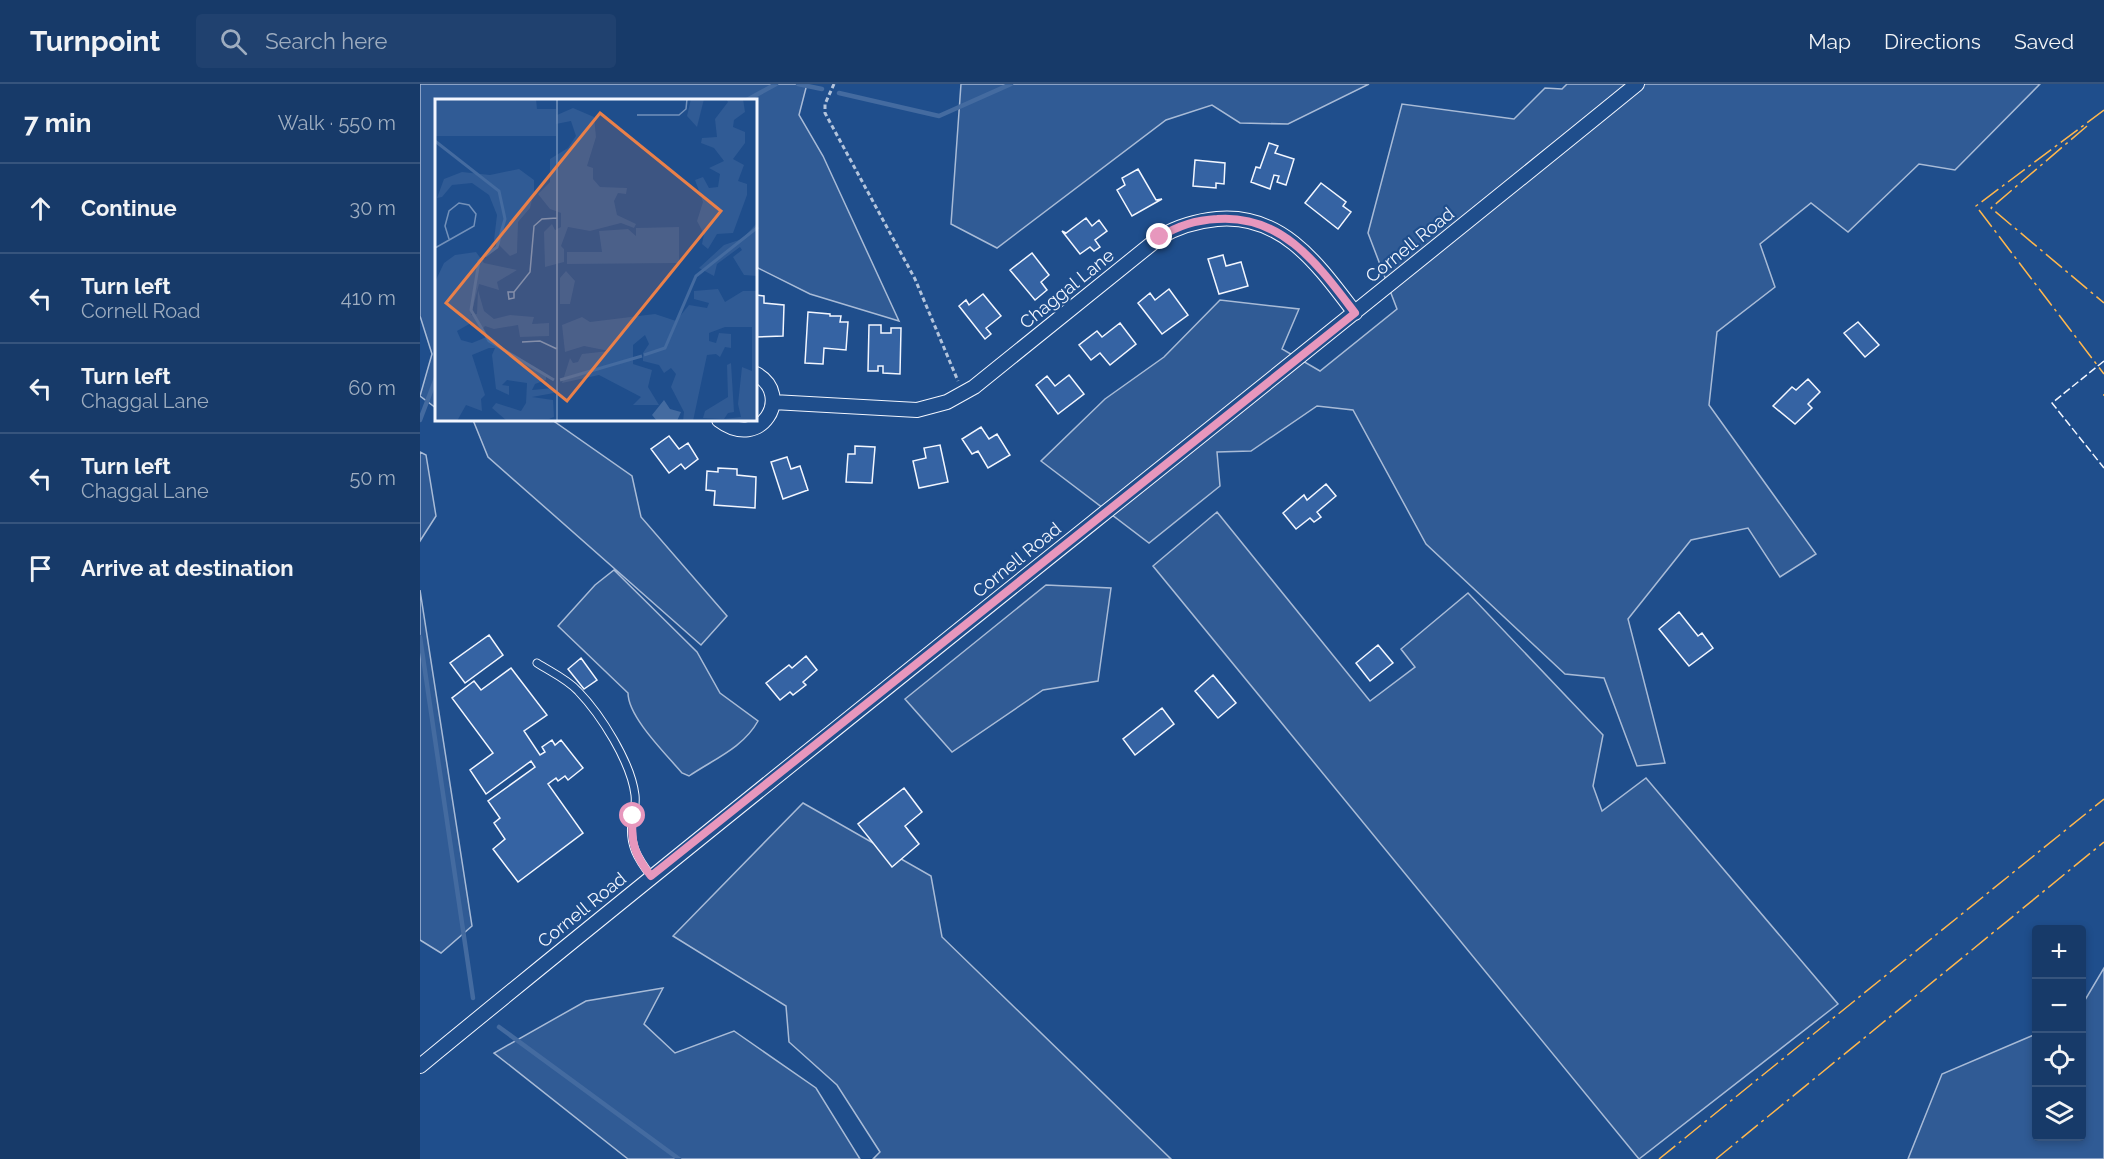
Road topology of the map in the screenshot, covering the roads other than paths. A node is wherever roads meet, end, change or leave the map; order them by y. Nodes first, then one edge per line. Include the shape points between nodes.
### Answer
1 (1637, 84) edge
2 (1355, 313) junction
3 (758, 375) edge
4 (773, 402) junction
5 (722, 422) edge
6 (537, 663) dead end
7 (651, 876) junction
8 (420, 1066) edge

1 - 2 street, Cornell Road
2 - 4 street, Chaggal Lane via 1319,267 1285,235 1248,220 1200,221 1160,237 963,394 937,406 906,411
2 - 7 street, Cornell Road
3 - 4 street via 767,382
4 - 5 street via 768,416 751,430 731,429
6 - 7 lane via 579,692 621,755 635,797 633,847
7 - 8 street, Cornell Road

